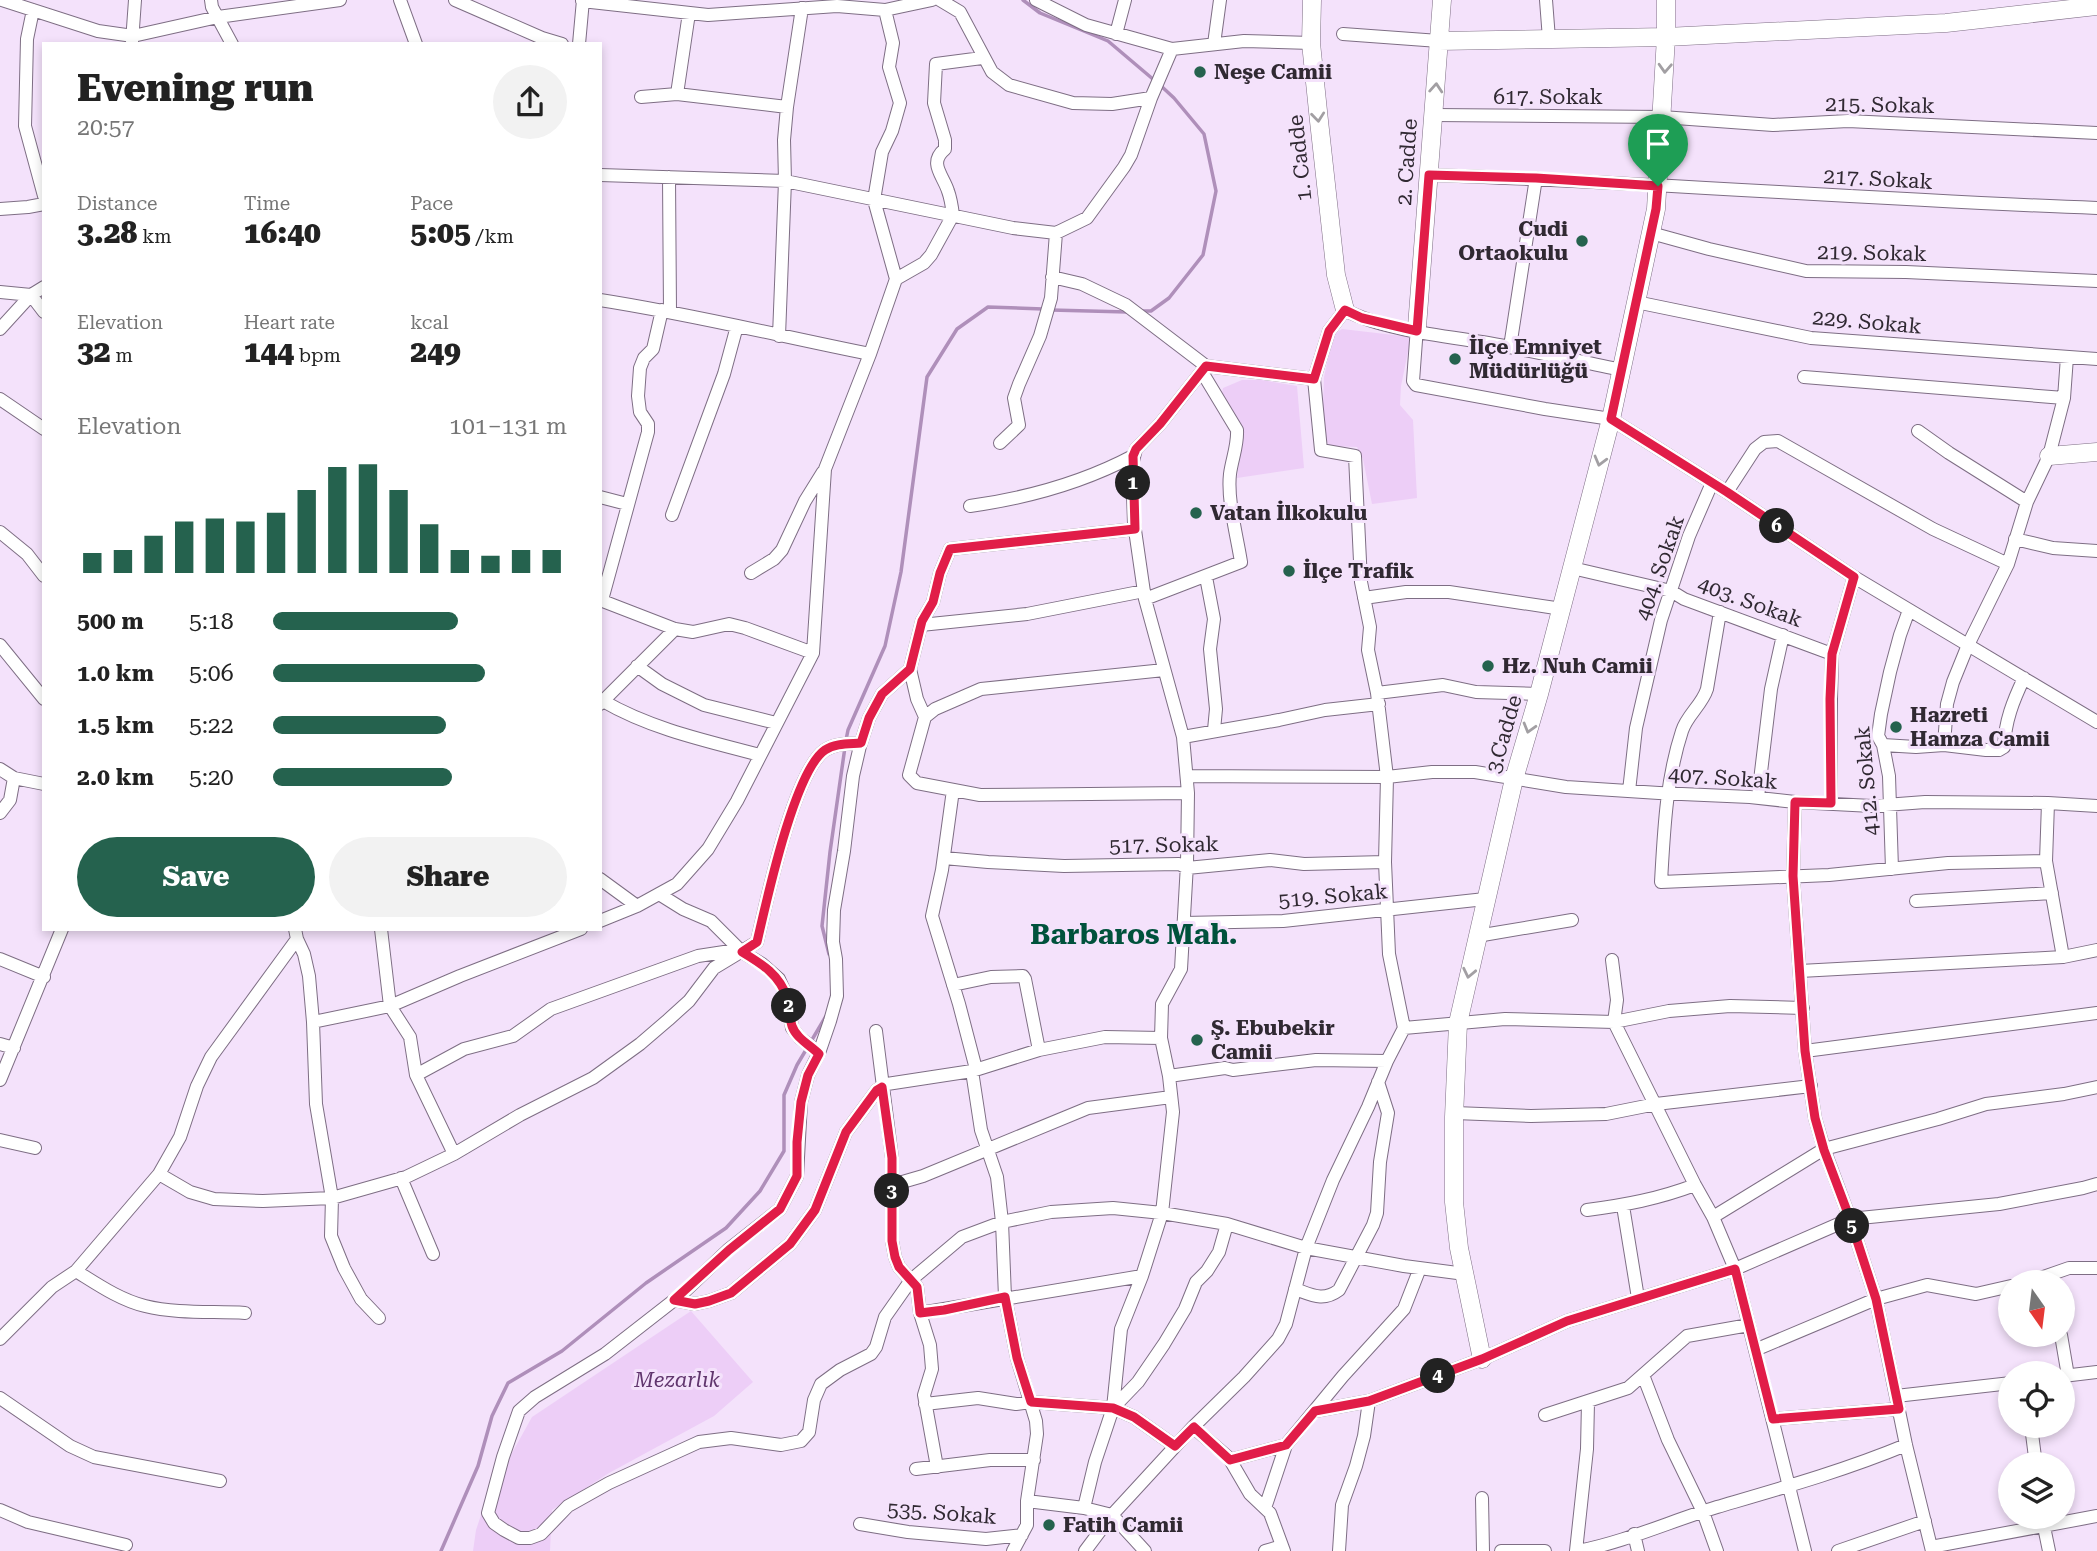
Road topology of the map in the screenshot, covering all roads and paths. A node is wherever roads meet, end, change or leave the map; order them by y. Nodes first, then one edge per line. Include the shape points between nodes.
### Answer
1 (2, 0) edge
2 (135, 0) edge
3 (211, 0) edge
4 (340, 0) edge
5 (400, 0) edge
6 (455, 0) edge
7 (709, 0) edge
8 (932, 0) edge
9 (940, 0) edge
10 (1036, 0) edge
11 (1125, 0) edge
12 (1220, 0) edge
13 (1312, 0) edge
14 (1442, 0) edge
15 (1546, 0) edge
16 (1666, 0) edge
17 (583, 1) edge
18 (837, 3) edge
19 (2097, 6) edge
20 (802, 8) junction
21 (2013, 8) edge
22 (33, 10) junction
23 (885, 10) junction
24 (689, 13) junction
25 (708, 15) junction
26 (218, 17) junction
27 (1116, 34) junction
28 (1343, 34) dead end
29 (1667, 37) junction
30 (1549, 39) junction
31 (132, 40) edge
32 (1439, 41) junction
33 (231, 42) edge
34 (415, 42) edge
35 (555, 42) edge
36 (579, 42) edge
37 (1311, 43) junction
38 (1214, 44) junction
39 (1172, 49) junction
40 (982, 58) junction
41 (677, 93) junction
42 (641, 97) dead end
43 (1151, 98) junction
44 (787, 107) junction
45 (1434, 115) junction
46 (1662, 117) junction
47 (2097, 133) edge
48 (602, 175) edge
49 (1429, 175) junction
50 (669, 177) junction
51 (1536, 178) junction
52 (785, 181) junction
53 (1658, 186) junction
54 (42, 189) edge
55 (874, 200) junction
56 (42, 204) edge
57 (2097, 208) edge
58 (0, 209) edge
59 (953, 215) junction
60 (1056, 233) junction
61 (1651, 233) junction
62 (1052, 277) junction
63 (896, 279) junction
64 (2097, 281) edge
65 (42, 288) edge
66 (0, 292) edge
67 (31, 295) junction
68 (602, 300) edge
69 (1636, 302) junction
70 (42, 309) edge
71 (666, 310) junction
72 (1345, 310) junction
73 (737, 326) junction
74 (0, 329) edge
75 (1417, 329) junction
76 (779, 336) junction
77 (1510, 347) junction
78 (870, 354) junction
79 (2067, 357) junction
80 (2097, 359) edge
81 (1204, 369) junction
82 (1622, 370) junction
83 (1804, 377) dead end
84 (1314, 379) junction
85 (2064, 398) junction
86 (0, 399) edge
87 (1611, 419) junction
88 (42, 428) edge
89 (1918, 431) dead end
90 (1000, 443) dead end
91 (2097, 452) edge
92 (1133, 456) junction
93 (2049, 456) junction
94 (825, 469) junction
95 (1712, 483) junction
96 (1727, 492) junction
97 (602, 498) edge
98 (2027, 502) junction
99 (627, 504) junction
100 (970, 506) dead end
101 (673, 515) dead end
102 (1135, 529) junction
103 (0, 532) edge
104 (2015, 539) junction
105 (2097, 551) edge
106 (2008, 564) junction
107 (1572, 568) junction
108 (42, 573) edge
109 (751, 573) dead end
110 (1206, 577) junction
111 (1854, 577) junction
112 (1671, 591) junction
113 (1145, 595) junction
114 (602, 596) edge
115 (1364, 598) junction
116 (602, 600) edge
117 (1562, 609) junction
118 (1909, 610) junction
119 (1720, 612) junction
120 (921, 625) junction
121 (675, 629) junction
122 (1783, 635) junction
123 (0, 645) edge
124 (1968, 645) junction
125 (813, 653) junction
126 (1832, 654) junction
127 (637, 666) junction
128 (910, 669) junction
129 (1164, 670) junction
130 (2024, 678) junction
131 (1539, 694) junction
132 (42, 697) edge
133 (1378, 698) junction
134 (602, 703) edge
135 (925, 717) junction
136 (2097, 722) edge
137 (776, 723) junction
138 (1214, 730) junction
139 (1183, 737) junction
140 (861, 743) junction
141 (1884, 745) junction
142 (1944, 745) junction
143 (760, 755) junction
144 (0, 769) edge
145 (1187, 776) junction
146 (1387, 777) junction
147 (14, 778) junction
148 (1514, 779) junction
149 (42, 784) edge
150 (953, 790) junction
151 (1629, 791) junction
152 (1188, 793) junction
153 (1667, 793) junction
154 (1758, 797) junction
155 (1795, 802) junction
156 (1831, 803) junction
157 (2049, 803) junction
158 (1891, 804) junction
159 (2097, 806) edge
160 (0, 813) edge
161 (944, 858) junction
162 (2046, 861) junction
163 (1385, 862) junction
164 (1187, 868) junction
165 (1892, 869) junction
166 (1793, 876) junction
167 (602, 880) edge
168 (659, 894) junction
169 (2052, 894) junction
170 (1485, 899) junction
171 (1916, 901) dead end
172 (637, 906) junction
173 (1387, 910) junction
174 (1572, 919) dead end
175 (602, 920) edge
176 (1183, 923) junction
177 (61, 931) edge
178 (381, 931) edge
179 (576, 931) edge
180 (296, 934) edge
181 (1477, 936) junction
182 (2097, 950) edge
183 (742, 952) junction
184 (2063, 957) junction
185 (0, 959) edge
186 (1612, 960) dead end
187 (1800, 971) junction
188 (44, 977) junction
189 (953, 985) junction
190 (390, 1006) junction
191 (1802, 1008) junction
192 (2097, 1013) edge
193 (1614, 1021) junction
194 (313, 1022) junction
195 (1458, 1023) junction
196 (1404, 1028) junction
197 (876, 1031) dead end
198 (1161, 1038) junction
199 (0, 1044) edge
200 (14, 1048) junction
201 (1039, 1050) junction
202 (817, 1051) junction
203 (1805, 1051) junction
204 (1387, 1060) junction
205 (974, 1070) junction
206 (416, 1074) junction
207 (1169, 1076) junction
208 (0, 1080) edge
209 (1378, 1082) junction
210 (1811, 1086) junction
211 (882, 1087) junction
212 (2097, 1087) edge
213 (1171, 1097) junction
214 (1656, 1104) junction
215 (1455, 1113) junction
216 (0, 1140) edge
217 (35, 1148) dead end
218 (987, 1148) junction
219 (1824, 1150) junction
220 (454, 1154) junction
221 (159, 1174) junction
222 (401, 1178) junction
223 (2097, 1184) edge
224 (892, 1185) junction
225 (1695, 1185) junction
226 (332, 1198) junction
227 (1623, 1206) junction
228 (1587, 1210) dead end
229 (1162, 1213) junction
230 (1713, 1217) junction
231 (1850, 1219) junction
232 (1002, 1223) junction
233 (1227, 1224) junction
234 (1306, 1248) junction
235 (433, 1254) dead end
236 (1355, 1257) junction
237 (1420, 1268) junction
238 (2097, 1268) edge
239 (1735, 1269) junction
240 (2066, 1270) edge
241 (76, 1271) junction
242 (1465, 1274) junction
243 (1142, 1276) junction
244 (911, 1280) junction
245 (1998, 1289) edge
246 (1295, 1290) junction
247 (1005, 1297) junction
248 (1638, 1298) junction
249 (1876, 1299) junction
250 (674, 1300) junction
251 (245, 1313) dead end
252 (920, 1313) junction
253 (379, 1318) dead end
254 (1749, 1325) junction
255 (0, 1339) edge
256 (1755, 1350) junction
257 (1482, 1359) junction
258 (2097, 1371) edge
259 (1643, 1375) junction
260 (2075, 1375) edge
261 (1998, 1386) edge
262 (0, 1398) edge
263 (1369, 1401) junction
264 (1031, 1402) junction
265 (1588, 1402) junction
266 (1898, 1403) junction
267 (925, 1404) junction
268 (1113, 1408) junction
269 (1315, 1411) junction
270 (1545, 1415) dead end
271 (1773, 1419) junction
272 (1194, 1427) junction
273 (1286, 1445) junction
274 (1906, 1445) junction
275 (1175, 1446) junction
276 (1034, 1460) junction
277 (1230, 1460) junction
278 (937, 1468) junction
279 (916, 1469) dead end
280 (220, 1480) dead end
281 (1790, 1487) junction
282 (1482, 1498) dead end
283 (1027, 1501) junction
284 (1084, 1508) junction
285 (1265, 1508) junction
286 (0, 1510) edge
287 (1703, 1512) junction
288 (1112, 1515) junction
289 (2097, 1516) edge
290 (2075, 1518) edge
291 (1925, 1521) junction
292 (860, 1524) dead end
293 (2014, 1529) edge
294 (2044, 1529) edge
295 (1634, 1534) junction
296 (1022, 1535) junction
297 (126, 1545) dead end
298 (1283, 1548) edge
299 (1931, 1549) edge
300 (1013, 1551) edge
301 (1085, 1551) edge
302 (1145, 1551) edge
303 (1265, 1551) edge
304 (1339, 1551) edge
305 (1483, 1551) edge
306 (1501, 1551) edge
307 (1545, 1551) edge
308 (1577, 1551) edge
309 (1638, 1551) edge
310 (1717, 1551) edge
311 (1805, 1551) edge
312 (1838, 1551) edge
313 (2049, 1551) edge

1 - 22 street
2 - 31 street
3 - 26 street
4 - 26 street
5 - 34 street
6 - 35 street
7 - 25 street
8 - 23 street
9 - 40 street via 960,12
10 - 27 street via 1086,26
11 - 27 street
12 - 38 street
13 - 37 street, 1. Cadde
14 - 32 street, 2. Cadde
15 - 30 street
16 - 29 street, 3.Cadde
17 - 24 street
17 - 36 street
18 - 20 street
18 - 23 street
19 - 21 street
20 - 25 street
20 - 44 street
21 - 29 street via 1946,23
22 - 31 street
22 - 54 street via 27,39 25,126
23 - 55 street via 893,43 889,67 900,103 882,152
24 - 25 street
24 - 41 street
26 - 31 street
26 - 33 street
27 - 39 street
28 - 32 street
29 - 30 street
29 -> 46 street, 3.Cadde
30 - 32 street
45 -> 32 street, 2. Cadde
37 - 38 street
37 -> 72 street, 1. Cadde via 1336,275
38 - 39 street
39 - 43 street
40 - 43 street via 1009,85 1073,103
40 - 59 street via 936,64 934,103 945,140 937,161
41 - 42 street
41 - 44 street
43 - 60 street via 1124,167 1087,218
44 - 52 street
45 - 46 street, 617. Sokak
45 - 49 street, 2. Cadde
46 - 47 street, 215. Sokak via 1773,125 1848,121
46 - 53 street, 3.Cadde
48 - 50 street
49 - 51 street, 217. Sokak
49 - 75 street, 2. Cadde
50 - 52 street
50 - 71 street
51 - 53 street, 217. Sokak
51 - 77 street
52 - 55 street
52 - 76 street
53 - 57 street, 217. Sokak
53 - 61 street, 3.Cadde
55 - 59 street
55 - 63 street
56 - 58 street
59 - 60 street
59 - 63 street via 924,263
60 - 62 street
61 - 64 street, 219. Sokak via 1806,271
61 - 69 street, 3.Cadde
62 - 81 street via 1082,284 1126,305
62 - 90 street via 1048,313 1014,398 1019,425
63 - 78 street
65 - 67 street
66 - 67 street
67 - 70 street
67 - 74 street
68 - 71 street
69 - 79 street, 229. Sokak via 1811,338
69 - 82 street, 3.Cadde
71 - 73 street
71 - 99 street via 653,349 640,368 638,396 648,432
72 - 75 street
72 - 84 street via 1329,331
73 - 76 street
73 - 101 street
75 - 77 street
75 - 87 street via 1416,385
76 - 78 street
77 - 82 street
78 - 94 street
79 - 80 street, 229. Sokak
79 - 85 street
81 - 84 street
81 - 92 street
81 - 110 street via 1237,430 1230,475 1241,562
82 - 87 street, 3.Cadde
83 - 85 street
84 - 115 street via 1321,450 1355,456
85 - 93 street
86 - 88 street
87 - 95 street
87 -> 107 street, 3.Cadde
89 - 98 street
91 - 93 street
92 - 100 street via 1066,484
92 - 102 street
93 - 98 street
94 - 109 street via 782,550
94 - 125 street
95 - 96 street
95 - 112 street, 404. Sokak
96 - 106 street via 1755,449 1764,442 1778,441 1933,529
96 - 111 street
97 - 99 street
98 - 104 street
99 - 114 street
102 - 113 street
102 - 120 street via 950,549
103 - 108 street
104 - 105 street
104 - 106 street
106 - 124 street
107 - 112 street, 403. Sokak
107 - 117 street, 3.Cadde
110 - 113 street
110 - 138 street via 1214,619 1210,649
111 - 118 street
111 - 126 street
112 - 119 street, 403. Sokak
112 - 151 street, 404. Sokak via 1636,728
113 - 120 street
113 - 129 street
115 - 117 street via 1449,592
115 - 133 street
116 - 121 street
117 - 131 street, 3.Cadde
118 - 124 street
118 - 141 street, 412. Sokak via 1881,714 1878,736
119 - 122 street, 403. Sokak
119 - 153 street via 1707,689 1683,727
120 - 128 street
121 - 125 street via 693,632 729,624
121 - 127 street
122 - 126 street, 403. Sokak
122 - 154 street via 1771,689
123 - 132 street
124 - 130 street
124 - 142 street via 1950,693
125 - 137 street
126 - 156 street
127 - 134 street
127 - 137 street via 704,705
128 - 135 street
128 - 140 street via 882,694
129 - 135 street via 981,689
129 - 139 street
130 - 136 street
130 - 142 street via 2010,706 2004,747 1986,750
131 - 133 street via 1476,692 1443,685
131 -> 148 street, 3.Cadde
133 - 138 street
133 - 146 street
134 - 143 street via 688,736
135 - 150 street via 909,775 917,783
137 - 143 street
138 - 139 street
139 - 145 street
140 - 183 street via 824,751 812,767 794,800 757,942
140 - 202 street via 834,910 837,996
141 - 142 street
141 - 158 street, 412. Sokak
143 - 168 street via 708,849 677,884
144 - 147 street
145 - 146 street, 407. Sokak
145 - 152 street
146 - 148 street, 407. Sokak via 1475,772
146 - 163 street
147 - 149 street
147 - 160 street via 10,800
148 - 151 street, 407. Sokak
148 - 170 street, 3.Cadde
150 - 152 street via 981,795
150 - 161 street
151 - 153 street, 407. Sokak
152 - 164 street
153 - 154 street, 407. Sokak
153 - 166 street via 1661,882
154 - 155 street, 407. Sokak
155 - 156 street, 407. Sokak
155 - 166 street
156 - 158 street, 407. Sokak
157 - 158 street, 407. Sokak
157 - 159 street, 407. Sokak
157 - 162 street
158 - 165 street, 412. Sokak
161 - 164 street, 517. Sokak via 1064,866 1179,864
161 - 189 street via 932,916
162 - 165 street
162 - 169 street
163 - 164 street, 517. Sokak via 1270,860
163 - 173 street
164 - 176 street
165 - 166 street
166 - 187 street
167 - 172 street
168 - 172 street
168 - 183 street via 710,921
169 - 171 street
169 - 184 street
170 - 173 street, 519. Sokak
170 - 181 street, 3.Cadde
172 - 175 street
173 - 176 street, 519. Sokak via 1283,921
173 - 196 street via 1389,954
174 - 181 street
176 - 198 street via 1181,970 1162,1004
177 - 188 street
178 - 190 street
179 - 190 street
180 - 194 street via 309,976
180 - 221 street via 211,1056 180,1137
181 -> 195 street, 3.Cadde
182 - 184 street
183 - 202 street via 779,979 788,999 792,1028
183 - 206 street via 698,956 612,986 551,1009 513,1036 464,1049
183 - 220 street via 714,968 689,1001 593,1078
184 - 187 street
185 - 188 street
186 - 193 street via 1617,1000
187 - 191 street
188 - 200 street
189 - 201 street via 1023,976
189 - 205 street
190 - 194 street
190 - 206 street via 410,1037
191 - 193 street via 1730,1006
191 - 203 street
192 - 203 street
193 - 195 street
193 - 214 street
194 - 226 street via 316,1104
195 - 196 street
195 - 215 street, 3.Cadde
196 - 204 street
197 - 211 street
198 - 201 street via 1105,1037
198 - 207 street
199 - 200 street
200 - 208 street
201 - 205 street
202 - 250 street via 801,1102 797,1176 780,1209
203 - 210 street
204 - 207 street via 1316,1060
204 - 209 street
205 - 211 street
205 - 218 street
206 - 220 street
207 - 213 street
209 - 234 street
209 - 236 street via 1388,1113 1377,1213
210 - 214 street
210 - 219 street
211 - 224 street
211 - 250 street via 846,1132 815,1210 790,1244 731,1293 695,1304
212 - 219 street via 1986,1104
213 - 218 street via 1088,1108
213 - 229 street
214 - 215 street via 1606,1114
214 - 225 street
215 - 242 street, 3.Cadde via 1454,1202
216 - 217 street
218 - 224 street
218 - 232 street via 997,1177
219 - 230 street
219 - 231 street
220 - 222 street
221 - 226 street via 190,1192 215,1199
221 - 241 street
222 - 226 street
222 - 235 street
223 - 231 street via 1999,1204
224 - 244 street via 895,1257
225 - 227 street
225 - 230 street
226 - 253 street via 331,1237 361,1299
227 - 228 street
227 - 248 street
229 - 232 street via 1113,1208 1063,1211
229 - 233 street
229 - 243 street
230 - 239 street
231 - 239 street
231 - 249 street
232 - 244 street via 962,1237
232 - 247 street
233 - 234 street
233 - 268 street via 1219,1252 1196,1283 1171,1332 1138,1382
234 - 236 street
234 - 246 street
236 - 237 street
236 - 246 street via 1332,1295 1320,1298
237 - 242 street
237 - 269 street via 1404,1309
238 - 240 street
239 - 248 street
239 - 254 street
241 - 251 street via 144,1306
241 - 255 street via 51,1287
242 - 257 street, 3.Cadde
243 - 247 street
243 - 268 street via 1121,1329
244 - 250 street via 886,1317 871,1354 821,1384 808,1432 801,1441 781,1445 731,1437 699,1442 609,1483 568,1507 541,1534 519,1538 494,1523 488,1513 519,1411 605,1354
244 - 252 street via 917,1287
245 - 249 street via 1976,1294 1927,1285
246 - 272 street via 1278,1339
247 - 252 street
247 - 264 street
248 - 257 street via 1567,1321
249 - 256 street
249 - 266 street
252 - 267 street via 932,1369 923,1395
254 - 256 street
254 - 259 street via 1687,1336
256 - 271 street
257 - 263 street
258 - 260 street
259 - 265 street via 1628,1388
259 - 287 street
261 - 266 street
262 - 280 street via 94,1457
263 - 269 street
263 - 304 street via 1364,1436 1342,1505
264 - 267 street via 978,1398
264 - 268 street
264 - 276 street via 1036,1421
265 - 270 street
265 - 308 street
266 - 271 street
266 - 274 street
267 - 278 street
268 - 275 street
268 - 284 street
269 - 273 street
271 - 281 street
272 - 275 street
272 - 277 street
273 - 277 street
273 - 285 street
274 - 281 street
274 - 291 street
275 - 288 street
276 - 278 street via 990,1460
276 - 283 street
277 - 285 street via 1250,1494
278 - 279 street
281 - 287 street
281 - 311 street
282 - 305 street
283 - 284 street
283 - 296 street
284 - 288 street
285 - 298 street
286 - 297 street via 28,1522
287 - 295 street
287 - 310 street
288 - 301 street
288 - 302 street
289 - 290 street
291 - 299 street
291 - 312 street
292 - 296 street, 535. Sokak via 986,1539
293 - 299 street
294 - 313 street
295 - 308 street
295 - 309 street
296 - 300 street
298 - 303 street
306 - 307 street

